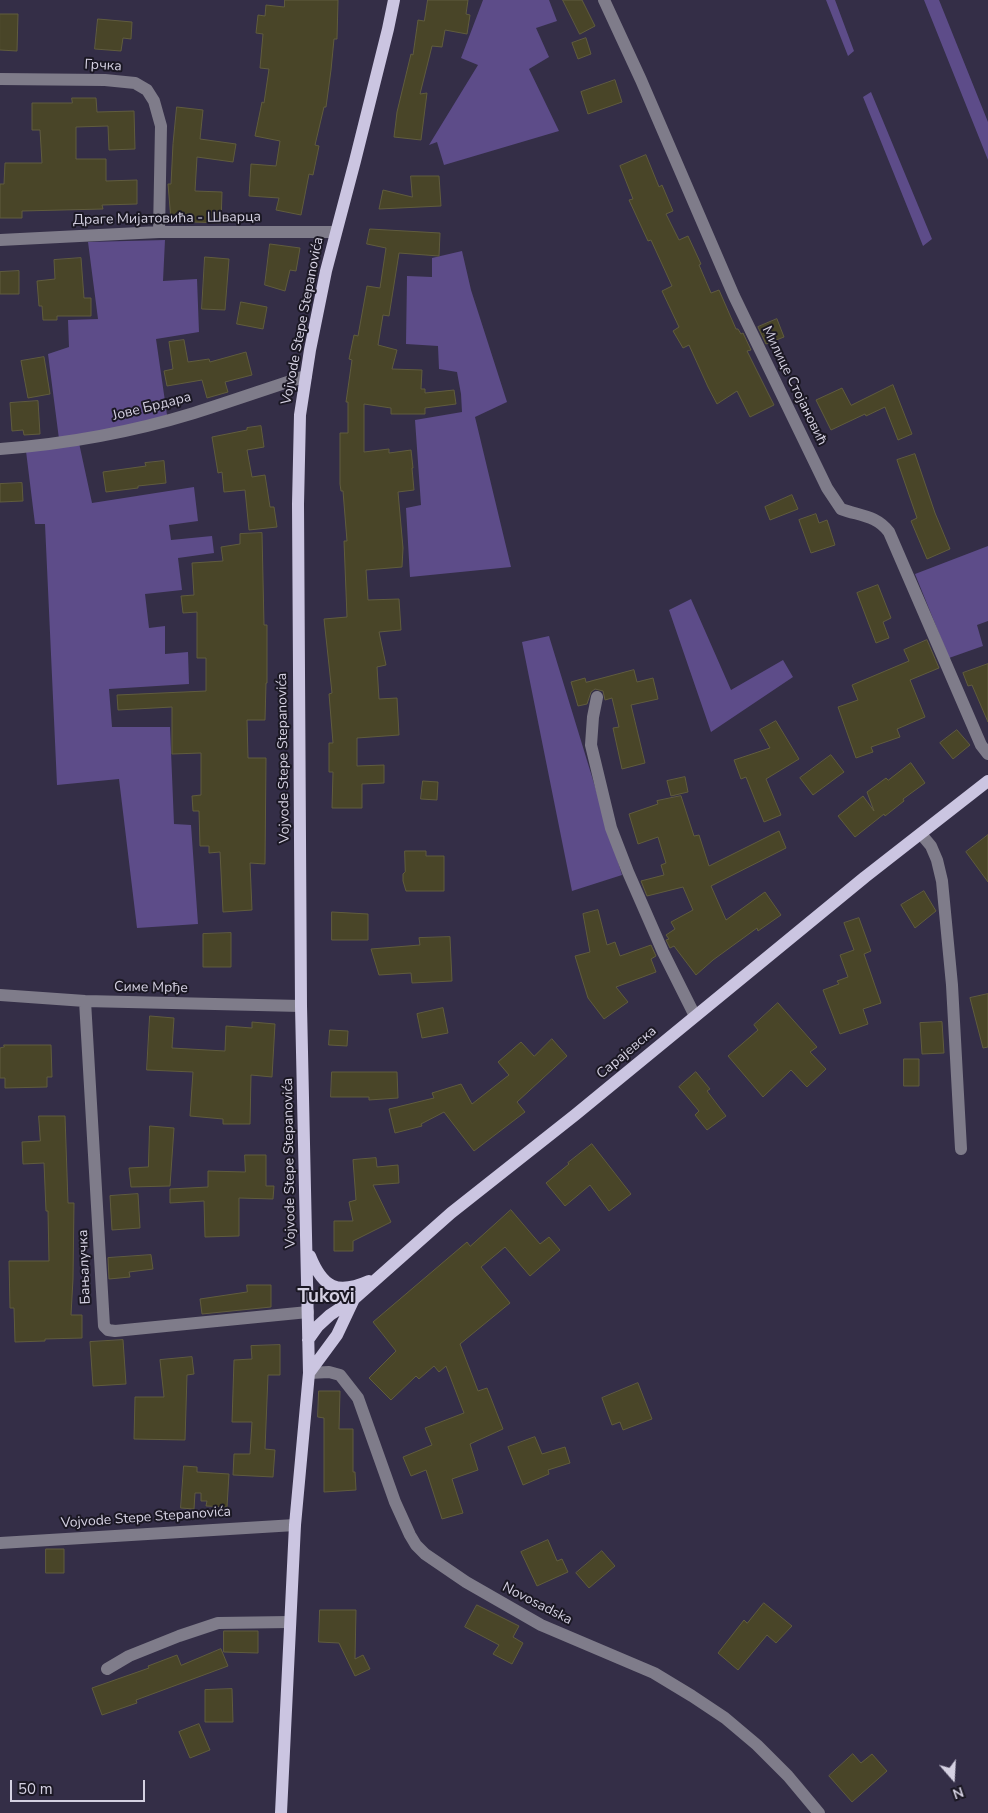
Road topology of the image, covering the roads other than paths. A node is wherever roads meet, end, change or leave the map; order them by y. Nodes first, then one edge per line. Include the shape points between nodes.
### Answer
1 (394, 0) edge
2 (604, 0) edge
3 (0, 79) edge
4 (160, 232) junction
5 (335, 232) junction
6 (0, 240) edge
7 (306, 376) junction
8 (0, 449) edge
9 (597, 697) dead end
10 (988, 754) edge
11 (988, 781) edge
12 (921, 834) junction
13 (0, 994) edge
14 (85, 1001) junction
15 (301, 1006) junction
16 (695, 1016) junction
17 (960, 1149) dead end
18 (307, 1250) junction
19 (378, 1278) junction
20 (354, 1300) junction
21 (308, 1312) junction
22 (308, 1340) junction
23 (309, 1373) junction
24 (295, 1525) junction
25 (0, 1543) edge
26 (290, 1622) junction
27 (107, 1669) dead end
28 (281, 1813) edge
29 (819, 1813) edge

1 - 5 main road, Vojvode Stepe Stepanovića
2 - 10 street, Милице Стојановић via 734,296 827,488 841,509 873,518 889,532 981,745
3 - 4 street, Грчка via 105,80 135,83 147,90 154,101 161,126
4 - 5 street, Драге Мијатовића - Шварца
4 - 6 street, Драге Мијатовића - Шварца
5 - 7 main road, Vojvode Stepe Stepanovića
7 - 8 street, Јове Брдара via 147,425 66,442
7 - 15 main road, Vojvode Stepe Stepanovića via 300,415 298,504
9 - 16 street via 591,745 611,828 663,952
11 - 12 main road, Сарајевска
12 - 16 main road, Сарајевска
12 - 17 street via 931,846 942,881 952,985
13 - 14 street, Симе Мрђе
14 - 15 street, Симе Мрђе
14 - 21 street, Бањалучка via 104,1326 115,1331
15 - 18 main road, Vojvode Stepe Stepanovića
16 - 19 main road, Сарајевска via 452,1213
18 - 19 main road via 315,1270 330,1286 347,1289
18 - 21 main road, Vojvode Stepe Stepanovića
19 - 20 main road, Сарајевска
20 - 22 main road via 330,1315
20 - 23 main road via 337,1335
21 - 22 main road, Vojvode Stepe Stepanovića
22 - 23 main road, Vojvode Stepe Stepanovića
23 - 24 main road, Vojvode Stepe Stepanovića
23 - 29 street, Novosadska via 340,1375 358,1398 395,1502 410,1535 425,1554 541,1625 654,1673 692,1696 757,1745
24 - 25 street, Vojvode Stepe Stepanovića
24 - 26 main road, Vojvode Stepe Stepanovića
26 - 27 street via 218,1623 129,1656
26 - 28 main road, Vojvode Stepe Stepanovića

